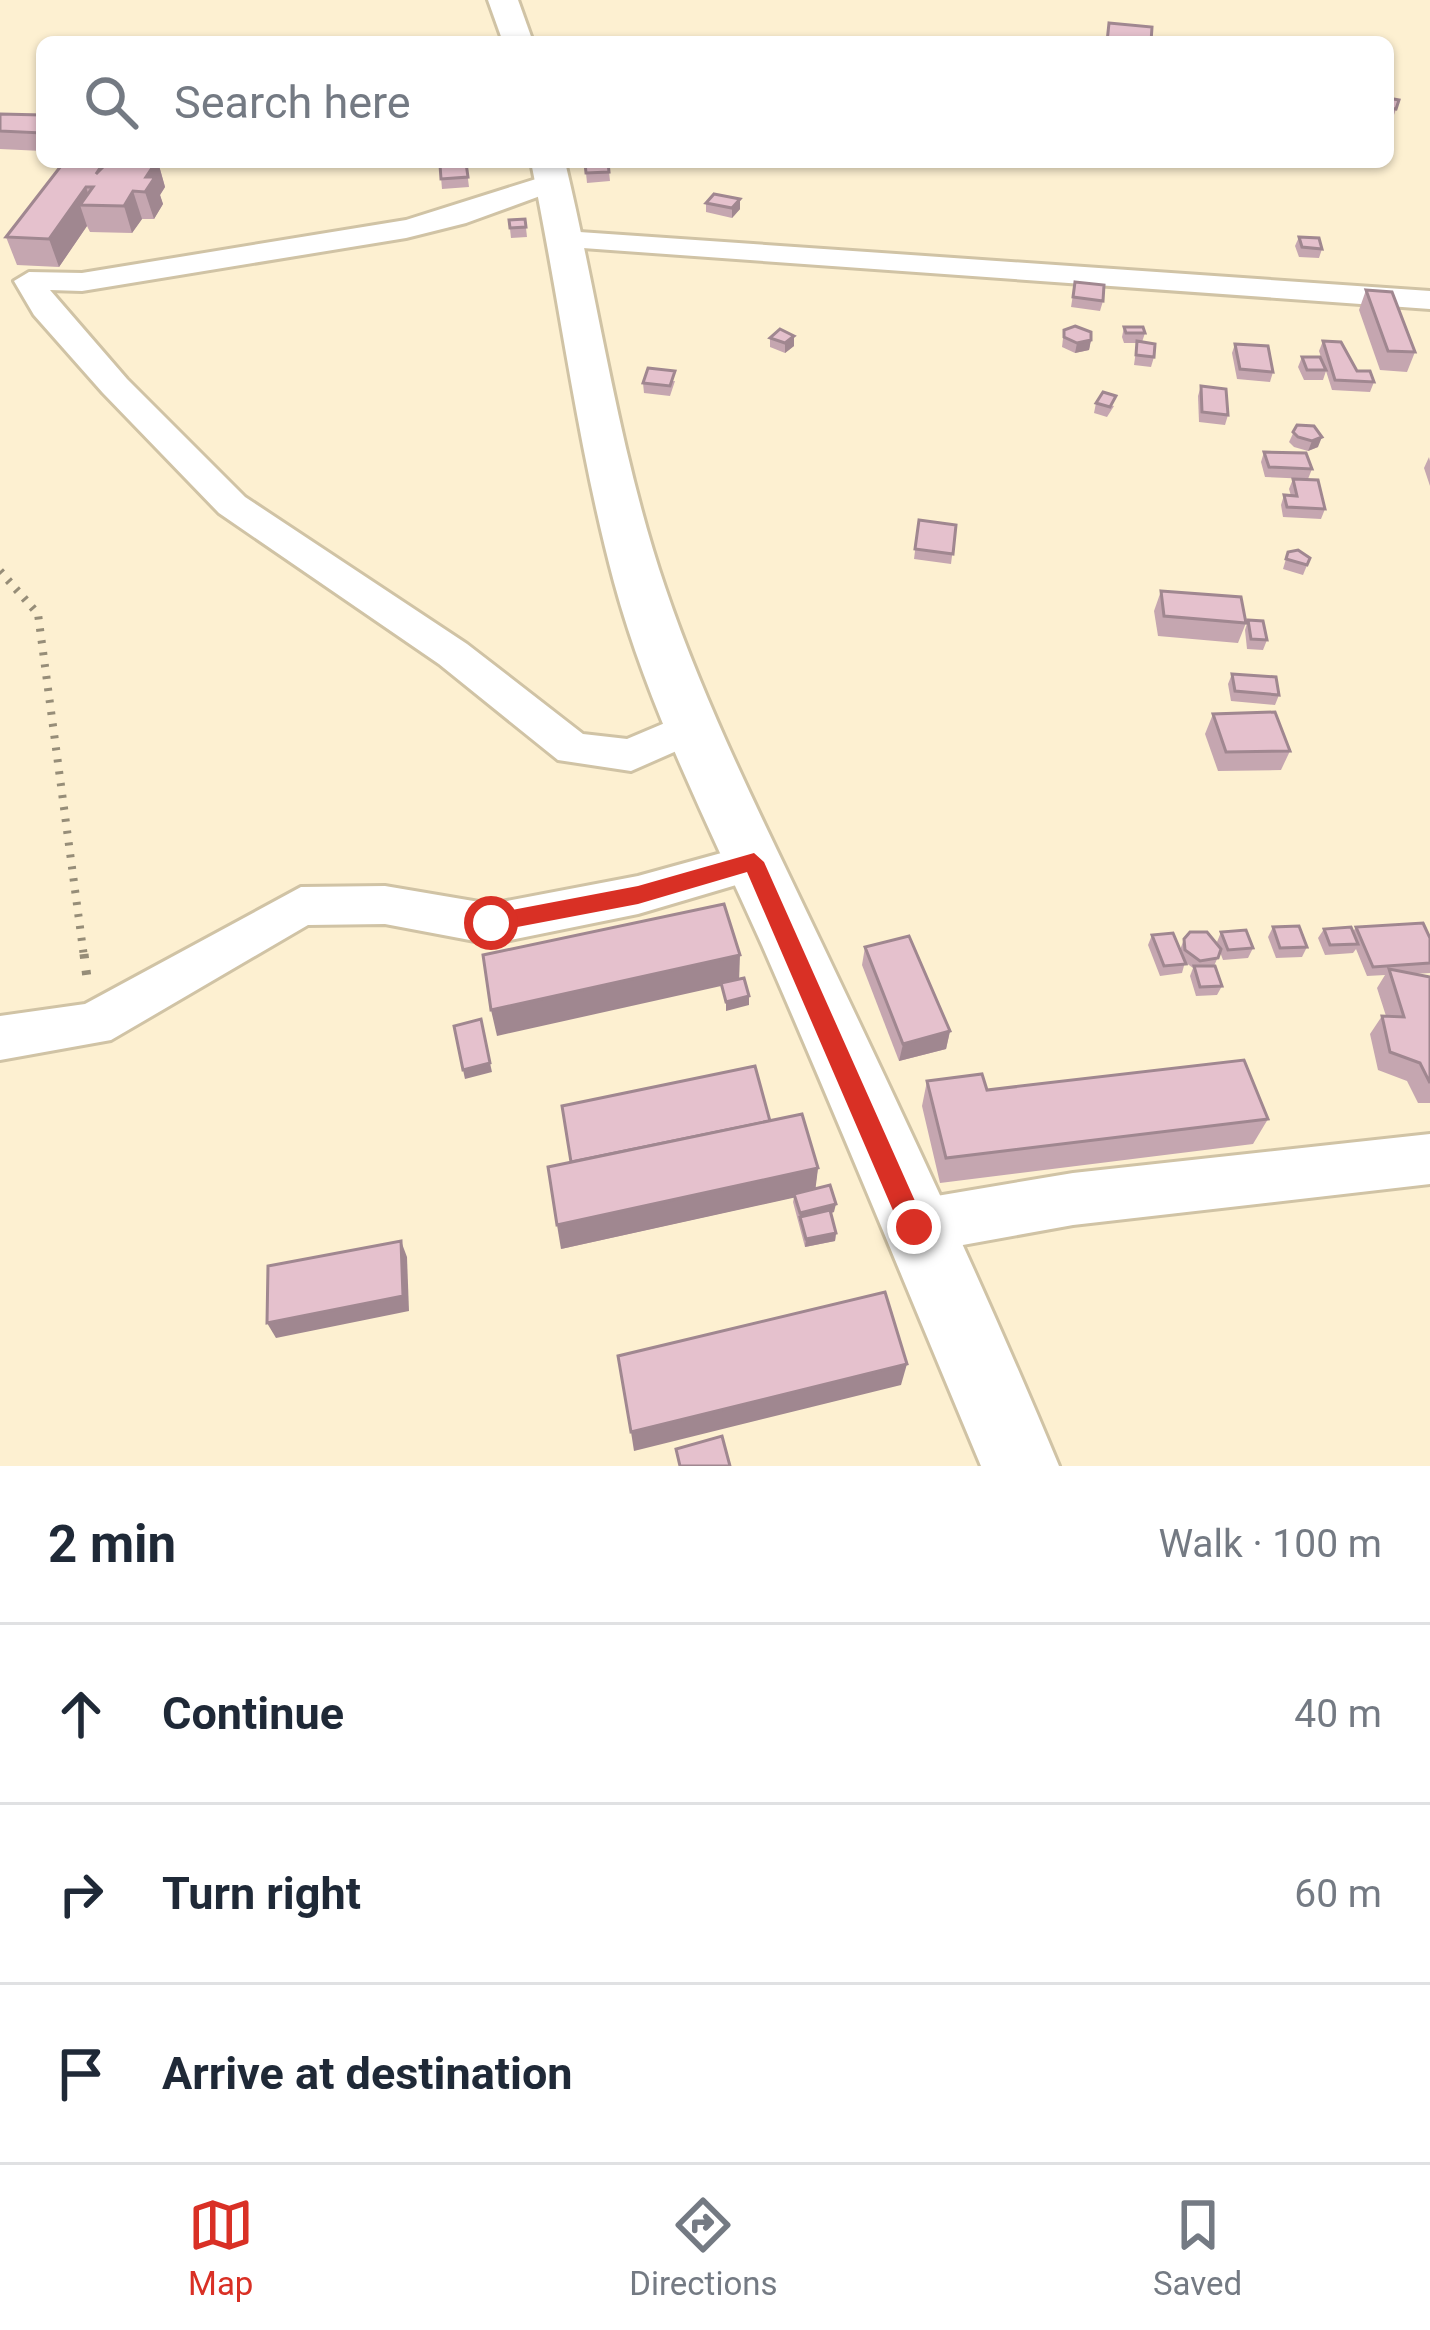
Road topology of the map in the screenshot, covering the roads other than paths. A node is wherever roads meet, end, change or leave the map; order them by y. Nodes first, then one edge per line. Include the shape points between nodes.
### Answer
1 (503, 0) edge
2 (516, 36) edge
3 (550, 172) edge
4 (565, 239) junction
5 (1430, 300) edge
6 (691, 728) junction
7 (754, 862) junction
8 (0, 1038) edge
9 (1430, 1159) edge
10 (914, 1227) junction
11 (1020, 1466) edge

1 - 2 street
3 - 4 street
3 - 6 street via 456,218 406,229 82,282 28,281 115,386 232,506 453,654 572,748 631,755
4 - 5 street
4 - 6 street via 639,584
6 - 7 street
7 - 8 street via 491,923 386,904 302,906 93,1025
7 - 10 street
9 - 10 street via 1073,1199
10 - 11 street

